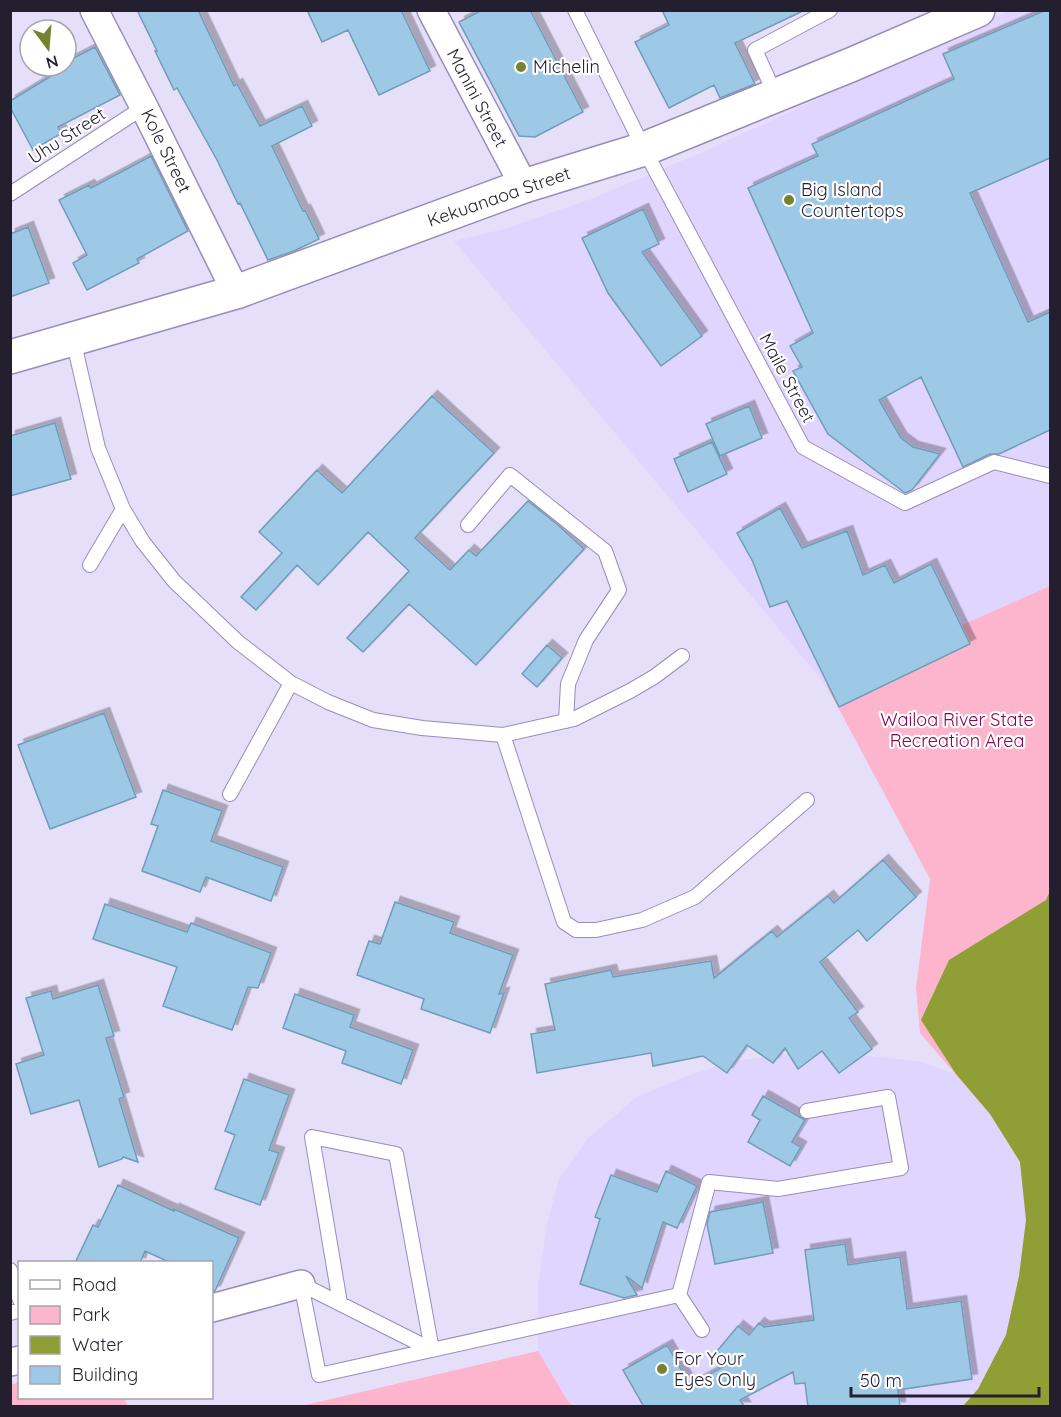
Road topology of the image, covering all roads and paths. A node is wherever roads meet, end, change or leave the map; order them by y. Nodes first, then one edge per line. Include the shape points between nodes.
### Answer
1 (94, 10) edge
2 (431, 10) edge
3 (575, 10) edge
4 (830, 10) edge
5 (963, 14) edge
6 (776, 96) junction
7 (144, 107) junction
8 (644, 149) junction
9 (524, 186) junction
10 (10, 194) edge
11 (236, 292) junction
12 (73, 339) junction
13 (10, 357) edge
14 (1050, 476) edge
15 (123, 509) junction
16 (468, 525) dead end
17 (90, 565) dead end
18 (682, 656) dead end
19 (291, 683) junction
20 (566, 721) junction
21 (503, 735) junction
22 (230, 794) dead end
23 (807, 800) dead end
24 (807, 1111) dead end
25 (10, 1270) edge
26 (301, 1284) junction
27 (18, 1294) edge
28 (679, 1295) junction
29 (340, 1303) junction
30 (213, 1308) edge
31 (702, 1330) dead end
32 (432, 1350) junction

1 - 7 street, Kole Street
2 - 9 street, Manini Street
3 - 8 lane
4 - 6 lane via 755,50
5 - 6 street, Kekuanaoa Street
6 - 8 street, Kekuanaoa Street
7 - 10 lane, Uhu Street
7 - 11 street, Kole Street
8 - 9 street, Kekuanaoa Street
8 - 14 lane, Maile Street via 803,447 905,503 994,462
9 - 11 street, Kekuanaoa Street
11 - 12 street, Kekuanaoa Street
12 - 13 street, Kekuanaoa Street
12 - 15 lane via 98,448
15 - 17 lane
15 - 19 lane via 174,582 238,642
16 - 20 lane via 510,475 605,551 618,590 586,640 568,684
18 - 20 lane via 615,700
19 - 21 lane via 373,720
19 - 22 lane
20 - 21 lane
21 - 23 lane via 564,922 576,930 642,920 695,897
24 - 28 lane via 888,1097 901,1168 778,1189 709,1182
25 - 27 lane
26 - 29 lane
26 - 30 street
26 - 32 lane via 319,1375
28 - 31 lane
28 - 32 lane
29 - 32 lane
29 - 32 lane via 312,1137 396,1154

